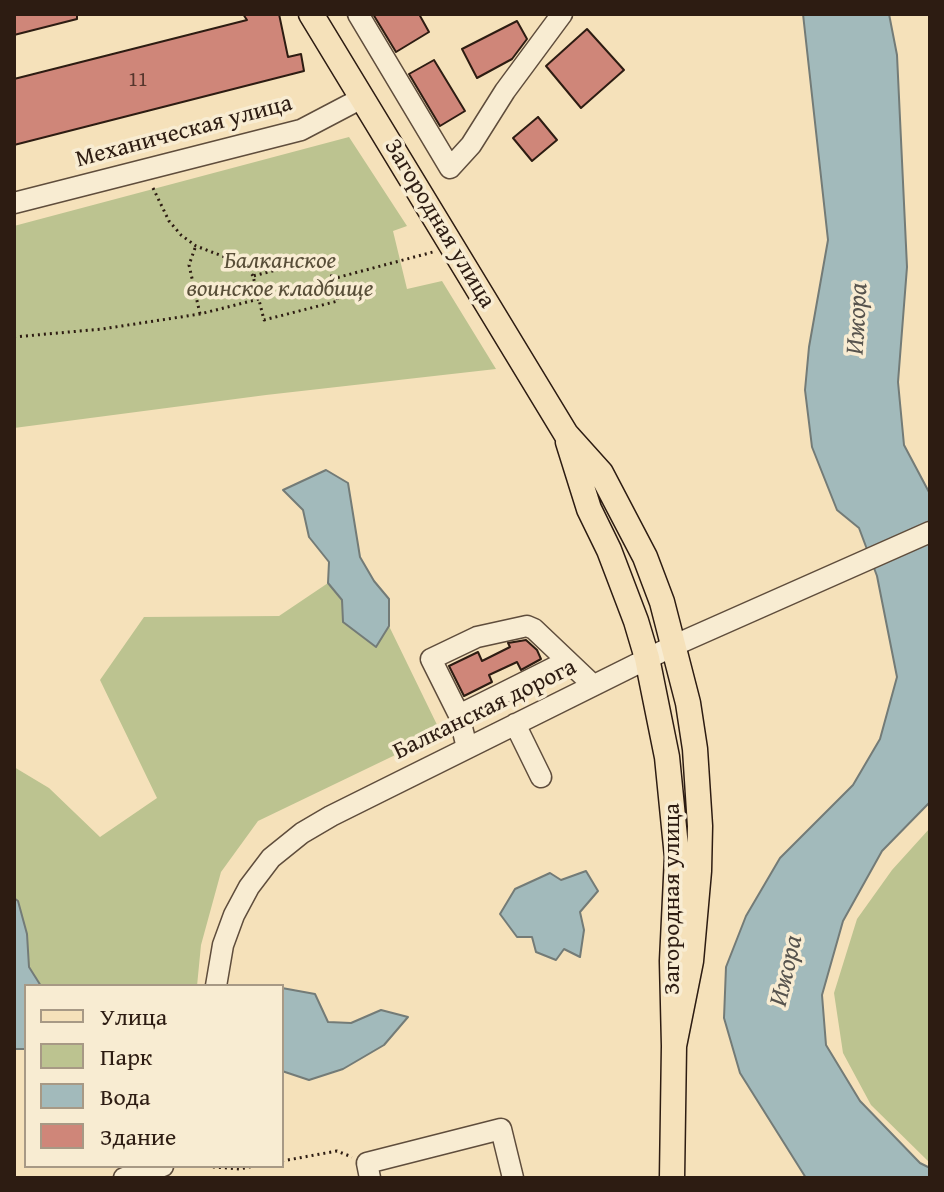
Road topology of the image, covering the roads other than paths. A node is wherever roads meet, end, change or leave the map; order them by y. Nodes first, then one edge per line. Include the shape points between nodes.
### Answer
1 (311, 14) edge
2 (358, 14) edge
3 (562, 14) edge
4 (362, 98) junction
5 (14, 203) edge
6 (566, 434) junction
7 (930, 532) edge
8 (675, 645) junction
9 (647, 658) junction
10 (567, 661) junction
11 (593, 685) junction
12 (459, 715) junction
13 (515, 724) junction
14 (467, 748) junction
15 (541, 777) dead end
16 (216, 984) edge
17 (674, 1046) junction
18 (156, 1168) edge
19 (368, 1170) edge
20 (124, 1178) edge
21 (513, 1178) edge
22 (672, 1178) edge

1 - 4 main road, Загородная улица
2 - 3 street via 450,168
4 - 5 street, Механическая улица via 301,130
4 - 6 main road, Загородная улица
6 - 8 main road, Загородная улица via 601,473 620,505
6 - 9 main road, Загородная улица
7 - 8 street, Балканская дорога
8 - 9 street, Балканская дорога
8 - 17 main road, Загородная улица via 695,749 700,826 691,961
9 - 11 street, Балканская дорога
9 - 17 main road, Загородная улица via 675,820
10 - 11 street
10 - 12 street
10 - 12 street via 527,626 477,637 431,659
11 - 13 street, Балканская дорога
12 - 14 street
13 - 14 street, Балканская дорога
13 - 15 street
14 - 16 street, Балканская дорога via 331,816 271,858 234,915
17 - 22 main road, Загородная улица
18 - 20 street
19 - 21 street via 501,1129

